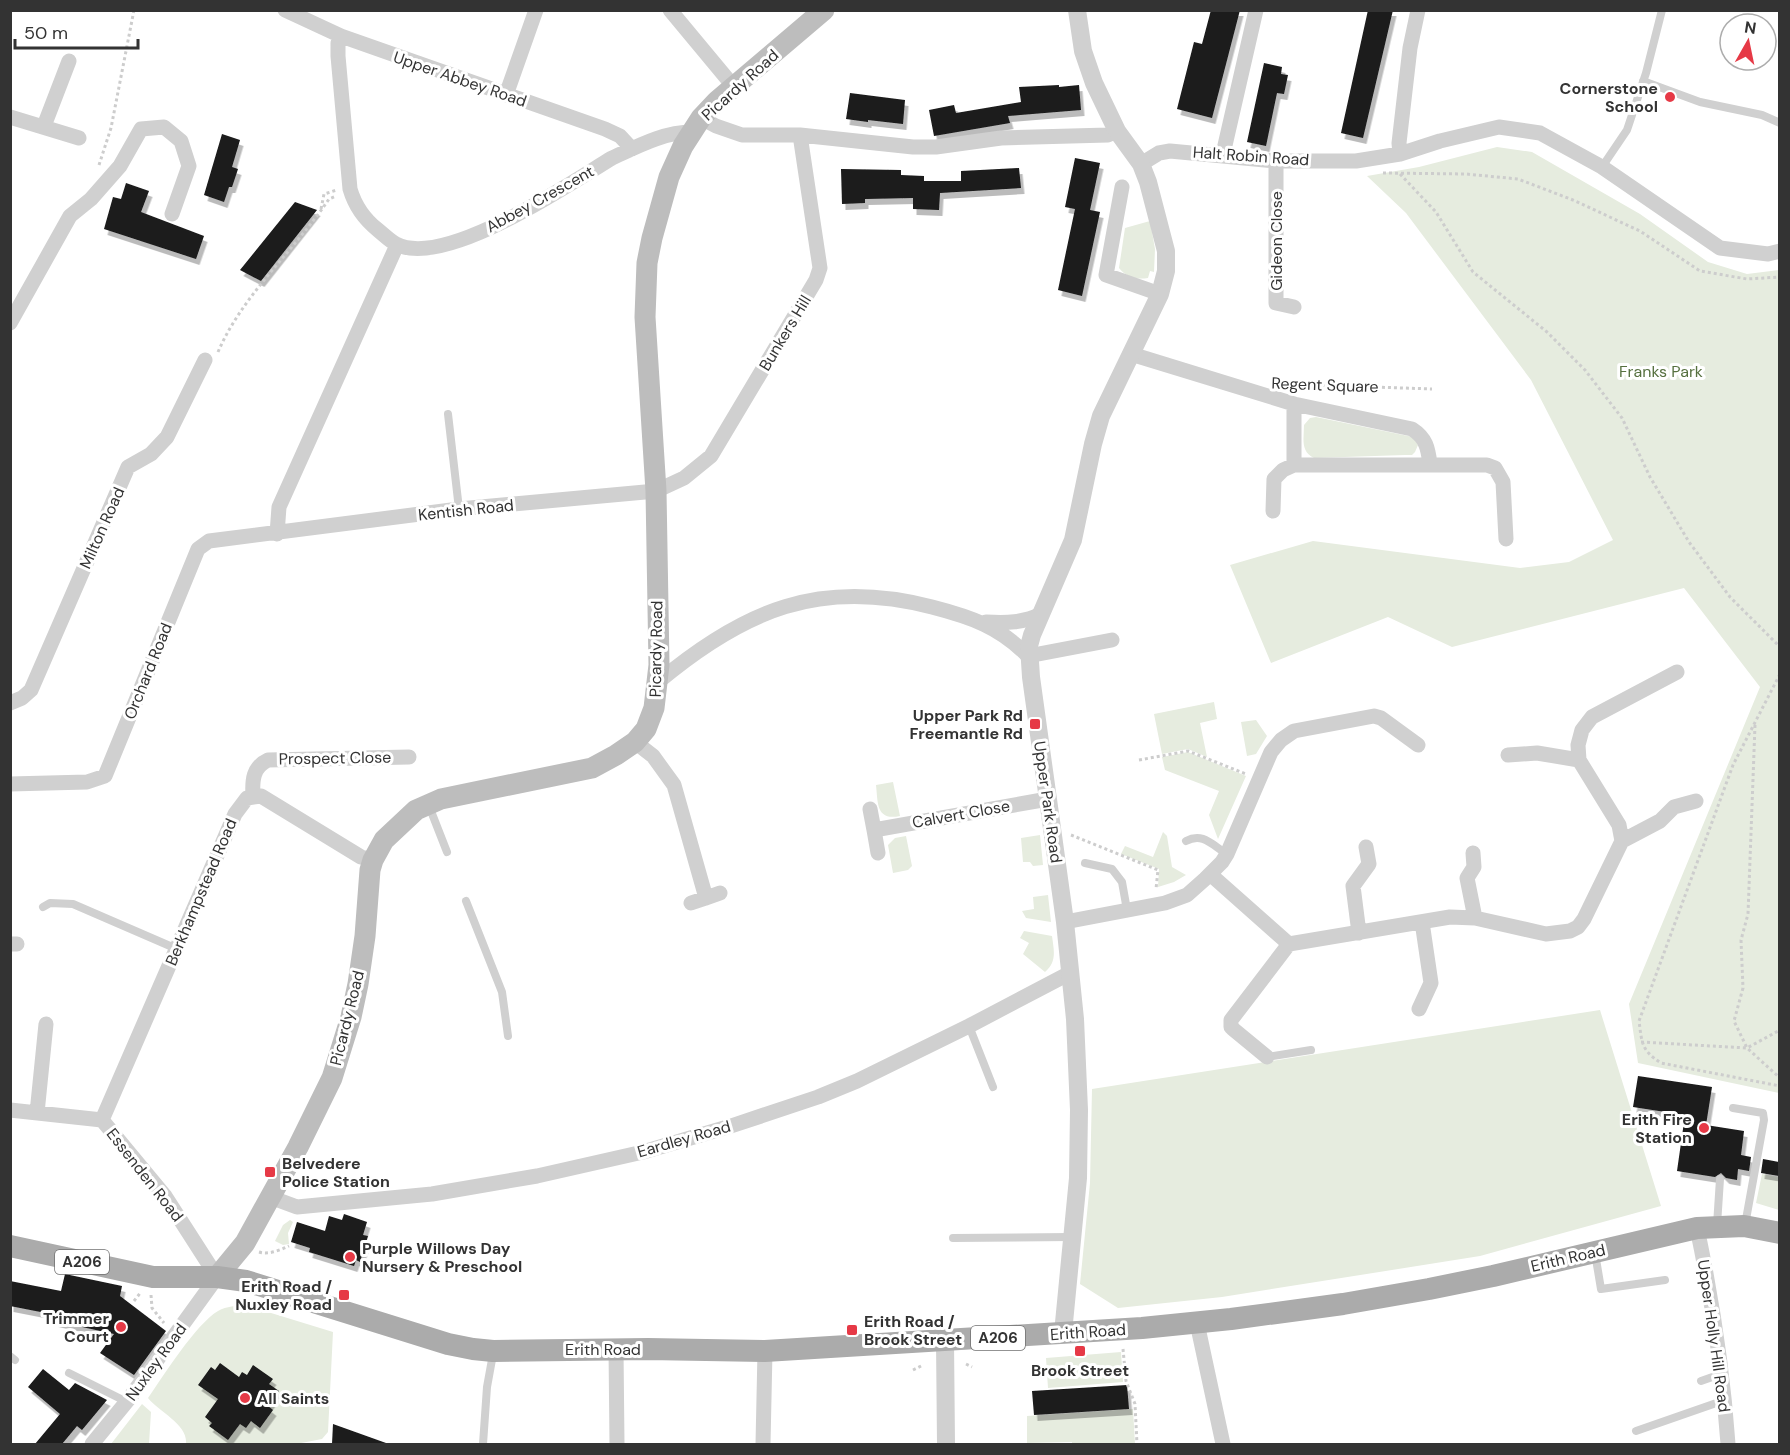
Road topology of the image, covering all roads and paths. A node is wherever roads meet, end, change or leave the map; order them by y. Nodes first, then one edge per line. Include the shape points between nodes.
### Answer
1 (134, 10) edge
2 (285, 10) edge
3 (536, 10) edge
4 (670, 10) edge
5 (1077, 10) edge
6 (1256, 10) edge
7 (1418, 10) edge
8 (1662, 10) edge
9 (823, 11) edge
10 (341, 36) junction
11 (69, 61) dead end
12 (1643, 81) junction
13 (734, 87) junction
14 (506, 95) junction
15 (10, 117) edge
16 (1779, 123) edge
17 (697, 125) junction
18 (44, 126) junction
19 (1117, 131) junction
20 (800, 135) junction
21 (79, 138) dead end
22 (632, 149) junction
23 (1223, 154) junction
24 (1401, 154) junction
25 (1276, 161) junction
26 (1141, 165) junction
27 (99, 167) dead end
28 (1602, 167) junction
29 (1381, 173) dead end
30 (1401, 174) junction
31 (1122, 186) dead end
32 (331, 190) dead end
33 (339, 195) dead end
34 (321, 211) junction
35 (172, 214) dead end
36 (397, 245) junction
37 (1779, 251) edge
38 (1779, 277) edge
39 (1160, 294) junction
40 (1294, 307) dead end
41 (10, 323) edge
42 (226, 335) dead end
43 (1131, 354) junction
44 (205, 360) dead end
45 (1278, 384) dead end
46 (1432, 389) dead end
47 (1294, 404) junction
48 (448, 414) dead end
49 (1430, 464) junction
50 (1294, 465) junction
51 (656, 491) junction
52 (459, 509) junction
53 (1273, 511) dead end
54 (277, 534) junction
55 (1506, 539) dead end
56 (198, 549) joint
57 (1041, 615) junction
58 (983, 622) junction
59 (1112, 640) dead end
60 (1779, 647) edge
61 (1029, 656) junction
62 (1677, 672) dead end
63 (1779, 674) edge
64 (658, 682) junction
65 (10, 703) edge
66 (1755, 723) junction
67 (635, 742) junction
68 (1418, 745) dead end
69 (1508, 755) dead end
70 (409, 757) dead end
71 (1139, 760) dead end
72 (1579, 760) junction
73 (1259, 780) junction
74 (10, 784) edge
75 (252, 796) junction
76 (1048, 799) junction
77 (1696, 801) dead end
78 (429, 804) junction
79 (870, 809) dead end
80 (874, 830) junction
81 (1622, 841) junction
82 (1186, 842) dead end
83 (1366, 847) dead end
84 (447, 852) dead end
85 (878, 853) dead end
86 (1473, 853) dead end
87 (1227, 854) junction
88 (373, 860) junction
89 (1085, 863) dead end
90 (1210, 874) junction
91 (466, 901) dead end
92 (691, 903) dead end
93 (43, 907) dead end
94 (1127, 910) junction
95 (1475, 918) junction
96 (1065, 922) junction
97 (1422, 922) junction
98 (1359, 933) junction
99 (1289, 944) junction
100 (177, 949) junction
101 (1070, 973) junction
102 (1419, 1009) dead end
103 (46, 1024) dead end
104 (969, 1026) junction
105 (1779, 1030) edge
106 (508, 1036) dead end
107 (1641, 1042) junction
108 (1747, 1048) junction
109 (1311, 1050) dead end
110 (1267, 1057) joint
111 (1779, 1078) edge
112 (1779, 1086) edge
113 (993, 1087) dead end
114 (1733, 1108) dead end
115 (10, 1110) edge
116 (37, 1113) junction
117 (102, 1120) junction
118 (1720, 1179) dead end
119 (270, 1197) junction
120 (1744, 1226) junction
121 (1707, 1227) junction
122 (1779, 1233) edge
123 (1071, 1237) junction
124 (953, 1238) dead end
125 (10, 1246) edge
126 (290, 1246) dead end
127 (1595, 1252) junction
128 (264, 1253) dead end
129 (217, 1277) junction
130 (1665, 1280) dead end
131 (151, 1289) dead end
132 (1197, 1323) junction
133 (168, 1327) dead end
134 (1063, 1333) junction
135 (945, 1341) junction
136 (616, 1349) junction
137 (1123, 1349) dead end
138 (493, 1351) junction
139 (765, 1351) junction
140 (966, 1364) dead end
141 (923, 1365) dead end
142 (972, 1367) dead end
143 (913, 1371) dead end
144 (69, 1372) dead end
145 (1721, 1374) junction
146 (1701, 1381) dead end
147 (1725, 1400) junction
148 (127, 1402) junction
149 (1636, 1431) dead end
150 (92, 1444) edge
151 (483, 1444) edge
152 (617, 1444) edge
153 (763, 1444) edge
154 (946, 1444) edge
155 (1137, 1444) edge
156 (1223, 1444) edge
157 (1728, 1444) edge

1 - 27 path via 111,128
2 - 10 street, Upper Abbey Road
3 - 14 street
4 - 13 street
5 - 19 street, Upper Park Road via 1083,51
6 - 23 street
7 - 24 street via 1410,48
8 - 12 lane
9 - 13 main road, Picardy Road
10 - 14 street, Upper Abbey Road
10 - 36 street via 338,56 354,204
11 - 18 street
12 - 16 lane via 1700,102 1762,115
12 - 28 lane via 1627,130
13 - 17 main road, Picardy Road
14 - 22 street, Upper Abbey Road via 605,129 620,136
15 - 18 street
17 - 20 street via 716,126 742,135
17 - 22 street, Abbey Crescent
17 - 51 main road, Picardy Road via 669,177 647,263 645,317
18 - 21 street
19 - 20 street via 1107,135 1001,138 936,147
19 - 26 street, Upper Park Road
20 - 51 street, Bunkers Hill via 820,268 816,280 711,456 684,478
22 - 36 street, Abbey Crescent via 487,230 458,242 425,249
23 - 25 street, Halt Robin Road
23 - 26 street, Halt Robin Road via 1170,151
24 - 25 street, Halt Robin Road via 1356,161
24 - 28 street, Halt Robin Road via 1499,127 1540,133
25 - 40 street, Gideon Close via 1276,303
26 - 39 street, Upper Park Road via 1166,251
28 - 37 street, Halt Robin Road via 1720,248 1768,254
29 - 30 path
30 - 38 path via 1518,179 1640,231 1700,271 1746,279
30 - 60 path via 1436,212 1473,272 1547,332 1585,370 1622,418 1650,477 1689,542 1730,597
31 - 39 street via 1106,275
32 - 34 path via 324,194
33 - 34 path via 328,199
34 - 42 path via 241,310
35 - 41 street via 189,166 181,141 164,127 141,129 120,166 70,216
36 - 54 street via 279,507
39 - 43 street, Upper Park Road
43 - 47 street, Regent Square
43 - 57 street, Upper Park Road via 1101,416 1073,540
44 - 65 street, Milton Road via 167,437 151,454 128,467 32,690
45 - 46 path, Regent Square
47 - 49 street, Regent Square via 1412,429 1428,447
47 - 50 street, Regent Square
48 - 52 lane
49 - 50 street
49 - 55 street via 1495,468 1503,482
50 - 53 street via 1274,479
51 - 52 street, Kentish Road
51 - 64 main road, Picardy Road
52 - 54 street, Kentish Road
54 - 56 street, Kentish Road via 209,541
56 - 74 street, Orchard Road via 105,776 87,782
57 - 58 street via 1020,622
57 - 61 street, Upper Park Road via 1032,635
58 - 61 street via 1010,638
58 - 64 street via 904,600 857,595 814,599 730,629
59 - 61 street
61 - 76 street, Upper Park Road
62 - 72 street via 1592,717 1582,730
63 - 66 path
64 - 67 main road, Picardy Road via 646,729
66 - 107 path via 1732,765 1646,1001 1639,1021
66 - 108 path via 1748,914 1741,940 1743,988 1734,1022
67 - 78 main road, Picardy Road via 592,768
67 - 92 street via 653,756 674,785 713,895
68 - 73 street via 1381,718 1366,716 1294,732 1271,752
69 - 72 street via 1537,753
70 - 75 street, Prospect Close via 268,760 254,773
71 - 73 path via 1188,751
72 - 81 street via 1619,825
73 - 87 street
75 - 88 street via 261,796
75 - 100 street, Berkhampstead Road via 235,814
76 - 80 street, Calvert Close
76 - 96 street, Upper Park Road
77 - 81 street via 1674,807 1660,821
78 - 84 lane
78 - 88 main road, Picardy Road via 416,810 384,840
79 - 80 street
80 - 85 street
81 - 95 street via 1578,927 1546,934
82 - 87 lane via 1201,837
83 - 98 street via 1369,864 1353,886
86 - 95 street via 1474,867 1467,878
87 - 90 street
88 - 119 main road, Picardy Road via 358,984 342,1049 316,1113
89 - 94 lane via 1112,869 1122,882
90 - 94 street via 1186,895
90 - 99 street
91 - 106 lane via 502,992
93 - 100 lane via 50,903 74,904
94 - 96 street
95 - 97 street
96 - 101 street, Upper Park Road
97 - 98 street
97 - 102 street via 1431,983
98 - 99 street
99 - 110 street via 1231,1020 1231,1027
100 - 117 street, Berkhampstead Road
101 - 104 street, Eardley Road
101 - 123 street, Upper Park Road via 1079,1110 1078,1178
103 - 116 street
104 - 113 lane
104 - 119 street, Eardley Road via 818,1097 643,1152 432,1194 297,1207
105 - 108 path
107 - 108 path
107 - 112 path via 1647,1053 1661,1063
108 - 111 path
109 - 110 lane
114 - 120 lane via 1763,1113 1764,1120
115 - 116 street, Essenden Road
116 - 117 street, Essenden Road
117 - 129 street, Essenden Road via 165,1196
118 - 121 lane
119 - 129 main road, Picardy Road via 240,1251
120 - 121 main road, Erith Road / A206
120 - 122 main road, Erith Road / A206
121 - 127 main road, Erith Road / A206
121 - 145 street, Upper Holly Hill Road
123 - 124 lane
123 - 134 street, Upper Park Road
125 - 129 main road, A206 via 153,1276
126 - 128 path
127 - 130 lane via 1602,1289
127 - 132 main road, Erith Road / A206 via 1343,1304
129 - 138 main road, Erith Road / A206 via 263,1285 448,1344
129 - 148 street, Nuxley Road
131 - 133 path via 152,1308
132 - 134 main road, Erith Road / A206
132 - 156 street
134 - 135 main road, Erith Road / A206
135 - 139 main road, Erith Road / A206
135 - 154 street
136 - 138 main road, Erith Road / A206
136 - 139 main road, Erith Road / A206
136 - 152 street
137 - 155 path via 1126,1381 1136,1404
138 - 151 lane
139 - 153 street
140 - 142 path
141 - 143 path
144 - 148 lane
145 - 146 lane
145 - 147 street, Upper Holly Hill Road
147 - 149 lane
147 - 157 street, Upper Holly Hill Road
148 - 150 street, Nuxley Road

